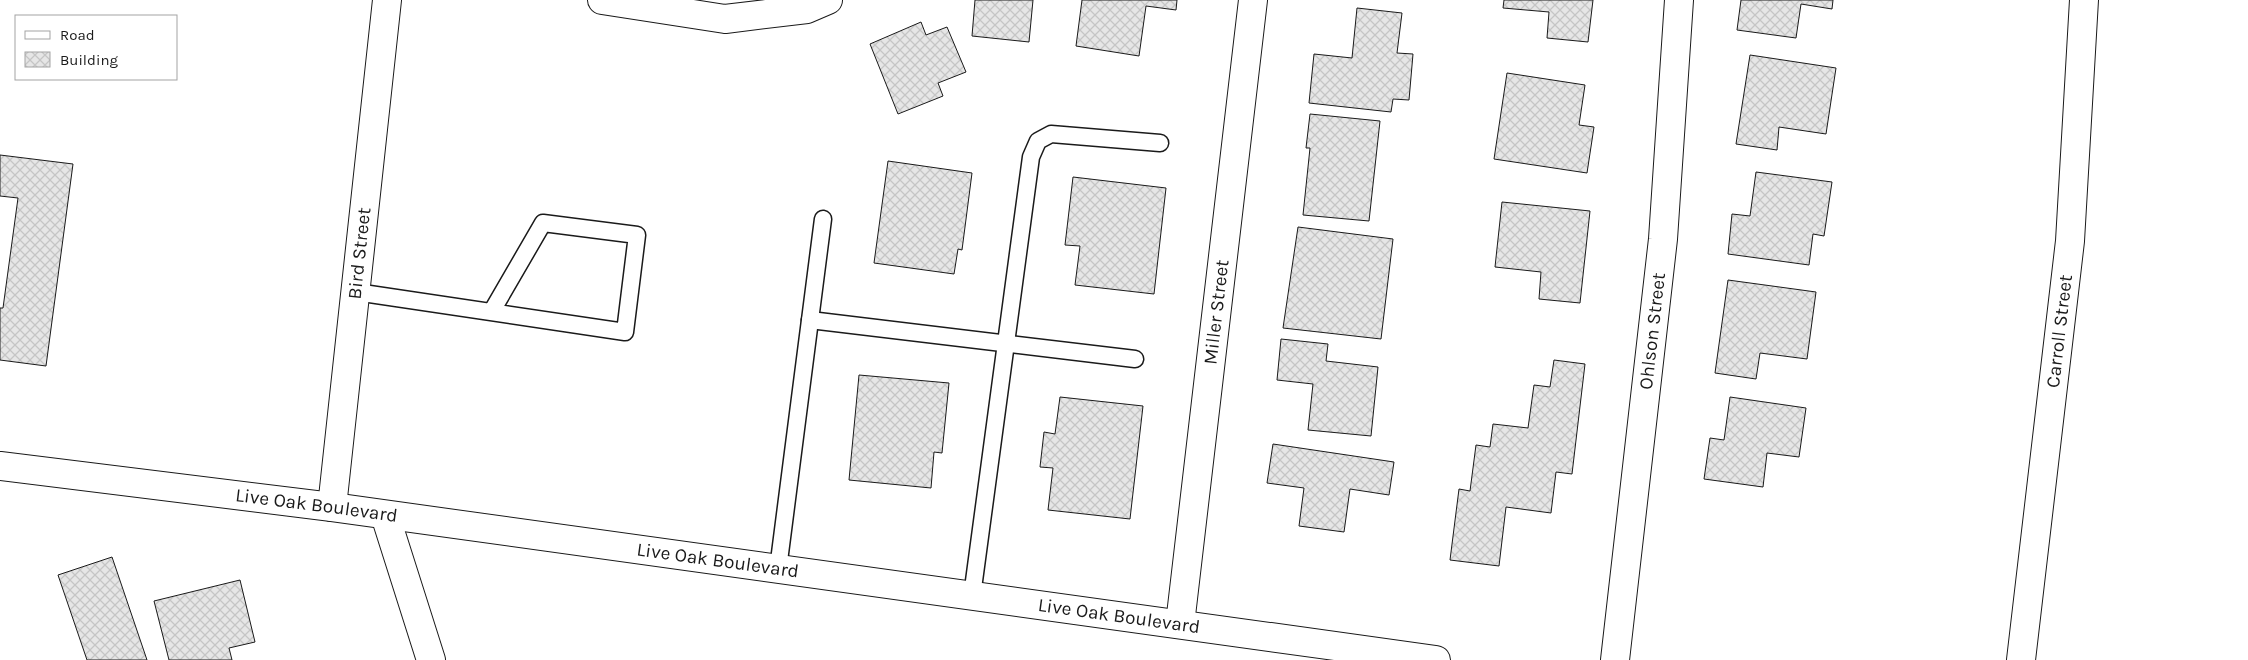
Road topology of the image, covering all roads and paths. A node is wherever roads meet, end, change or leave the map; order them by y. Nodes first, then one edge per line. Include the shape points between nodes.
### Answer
1 (387, 0) edge
2 (602, 0) edge
3 (828, 0) edge
4 (1253, 0) edge
5 (1679, 0) edge
6 (2084, 0) edge
7 (1160, 143) dead end
8 (823, 219) dead end
9 (356, 292) junction
10 (492, 311) junction
11 (810, 320) junction
12 (1005, 344) junction
13 (1135, 359) dead end
14 (0, 466) edge
15 (332, 508) junction
16 (385, 515) junction
17 (778, 569) junction
18 (972, 596) junction
19 (1180, 624) junction
20 (1323, 652) edge
21 (432, 660) edge
22 (1436, 660) edge
23 (1615, 660) edge
24 (2021, 660) edge

1 - 9 street, Bird Street
2 - 3 street via 725,19 807,8
4 - 19 street, Miller Street
5 - 23 street, Ohlson Street via 1663,240
6 - 24 street, Carroll Street via 2070,241
7 - 12 lane via 1051,134 1038,140 1030,157
8 - 11 lane
9 - 10 lane
9 - 15 street, Bird Street
10 - 10 lane via 626,332 637,235 543,222
11 - 12 lane
11 - 17 lane
12 - 13 lane
12 - 18 lane
14 - 15 street, Live Oak Boulevard
15 - 16 street, Live Oak Boulevard
16 - 17 street, Live Oak Boulevard
16 - 21 street
17 - 18 street, Live Oak Boulevard
18 - 19 street, Live Oak Boulevard
19 - 20 street, Live Oak Boulevard
20 - 22 street, Live Oak Boulevard

